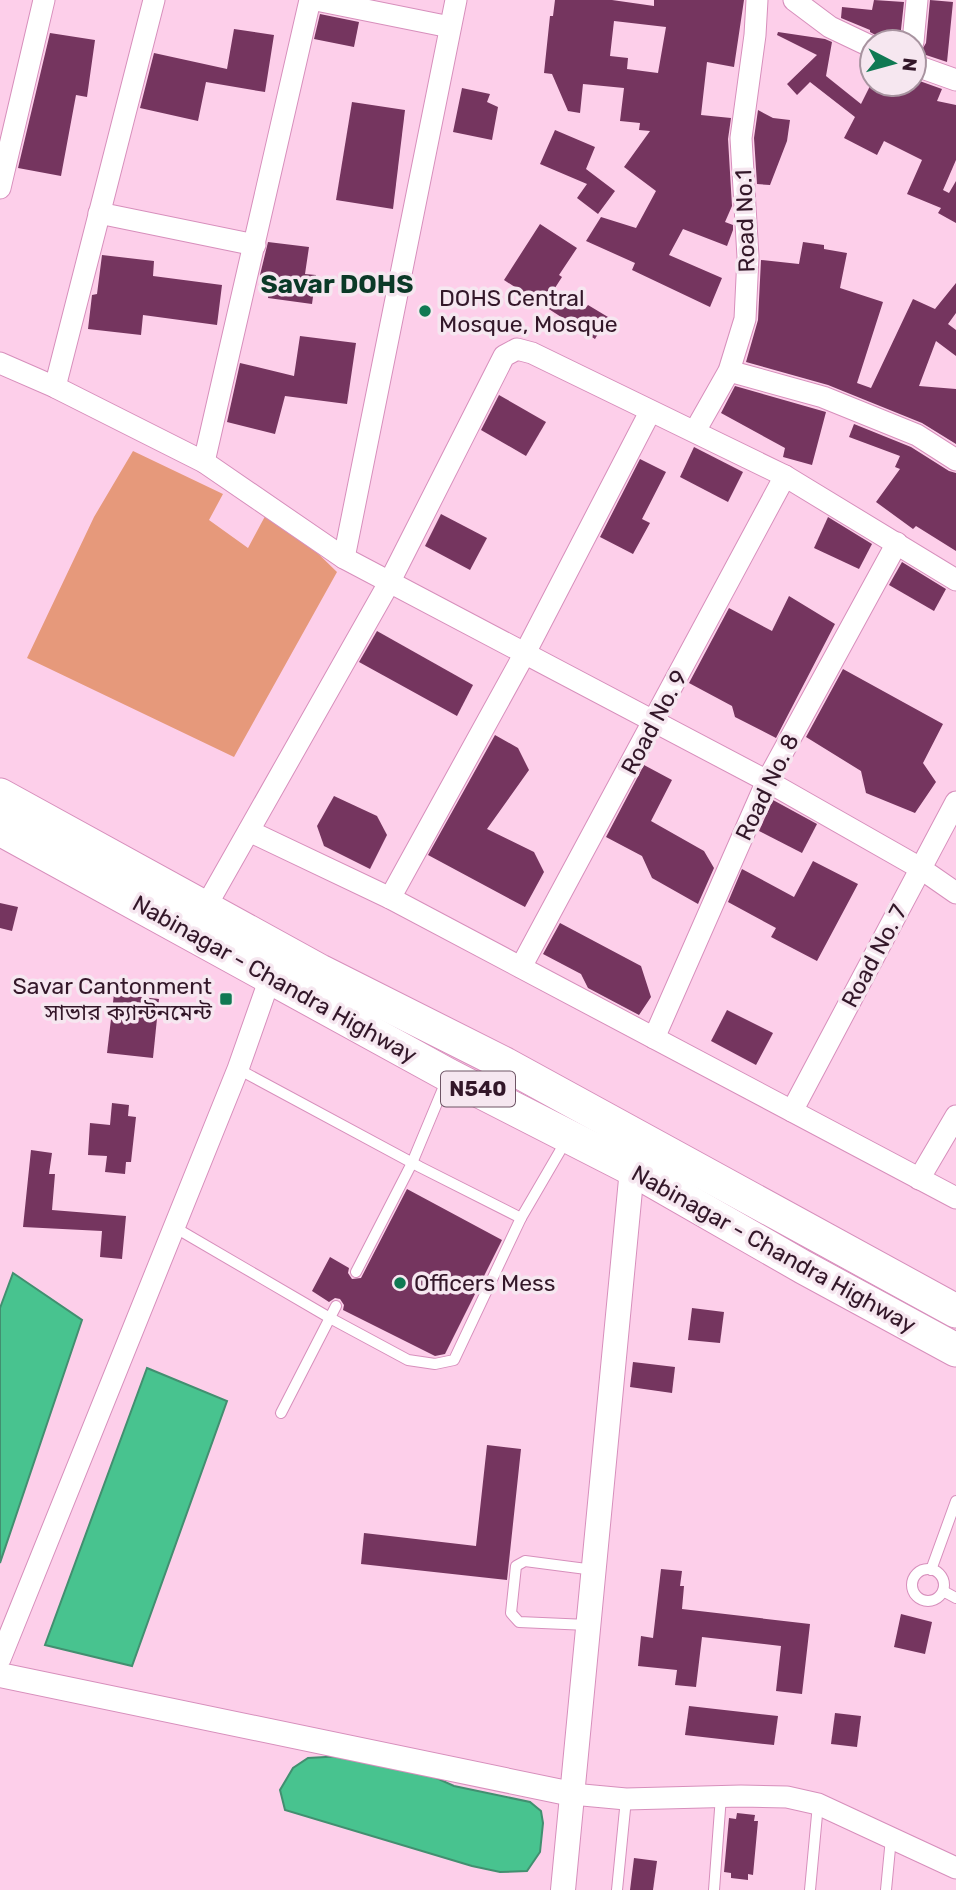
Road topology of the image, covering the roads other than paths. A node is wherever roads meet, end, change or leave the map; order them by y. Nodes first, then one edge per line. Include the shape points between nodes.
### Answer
1 (44, 0) edge
2 (154, 0) edge
3 (310, 0) edge
4 (316, 0) edge
5 (456, 0) edge
6 (757, 0) edge
7 (794, 0) edge
8 (917, 0) edge
9 (450, 27) junction
10 (914, 28) edge
11 (858, 40) edge
12 (928, 70) edge
13 (956, 80) edge
14 (0, 188) edge
15 (99, 214) junction
16 (255, 244) junction
17 (0, 363) edge
18 (729, 371) junction
19 (55, 387) junction
20 (650, 411) junction
21 (695, 431) junction
22 (956, 460) edge
23 (204, 462) junction
24 (785, 476) junction
25 (897, 543) junction
26 (344, 558) junction
27 (956, 580) edge
28 (389, 583) junction
29 (525, 653) junction
30 (655, 720) junction
31 (767, 780) junction
32 (0, 795) edge
33 (956, 802) edge
34 (0, 829) edge
35 (248, 831) junction
36 (920, 868) junction
37 (956, 892) edge
38 (390, 898) junction
39 (205, 908) junction
40 (521, 968) junction
41 (270, 978) junction
42 (654, 1038) junction
43 (238, 1069) junction
44 (448, 1075) junction
45 (792, 1111) junction
46 (956, 1116) edge
47 (568, 1137) junction
48 (412, 1163) junction
49 (632, 1169) junction
50 (919, 1179) junction
51 (956, 1198) edge
52 (521, 1218) junction
53 (174, 1227) junction
54 (355, 1272) dead end
55 (336, 1306) dead end
56 (956, 1311) edge
57 (330, 1318) junction
58 (956, 1350) edge
59 (281, 1413) dead end
60 (956, 1501) edge
61 (594, 1570) junction
62 (931, 1570) junction
63 (943, 1591) junction
64 (956, 1598) edge
65 (588, 1625) junction
66 (0, 1659) edge
67 (0, 1675) edge
68 (572, 1794) junction
69 (721, 1796) junction
70 (626, 1799) junction
71 (818, 1804) junction
72 (891, 1838) junction
73 (956, 1868) edge
74 (563, 1890) edge
75 (617, 1890) edge
76 (714, 1890) edge
77 (810, 1890) edge
78 (886, 1890) edge

1 - 14 street
2 - 15 street
3 - 16 street
4 - 9 street
5 - 9 street
6 - 18 street, Road No.1 via 741,138 748,257 745,318
7 - 11 street
8 - 10 street
9 - 26 street
12 - 13 street
15 - 16 street
15 - 19 street
16 - 23 street
17 - 19 street
18 - 21 street, Road No.1
18 - 22 street via 823,397 917,435
19 - 23 street
20 - 21 street
20 - 28 street via 533,353 517,349 504,356
20 - 29 street
21 - 24 street
23 - 26 street
24 - 25 street
24 - 30 street, Road No. 9
25 - 27 street
25 - 31 street, Road No. 8
26 - 28 street
28 - 29 street
28 - 35 street
29 - 30 street
29 - 38 street
30 - 31 street
30 - 40 street, Road No. 9
31 - 36 street
31 - 42 street, Road No. 8
32 - 39 highway, Nabinagar - Chandra Highway / N540
33 - 36 street, Road No. 7
34 - 41 highway, Nabinagar - Chandra Highway / N540
35 - 38 street
35 - 39 street
36 - 37 street
36 - 45 street, Road No. 7
38 - 40 street
39 - 56 highway, Nabinagar - Chandra Highway / N540 via 505,1065
40 - 42 street
41 - 43 street
41 - 44 highway, Nabinagar - Chandra Highway / N540
42 - 45 street
43 - 48 lane
43 - 53 street
44 - 47 highway, Nabinagar - Chandra Highway / N540
44 - 48 lane
45 - 50 street
46 - 50 street
47 - 49 highway, Nabinagar - Chandra Highway / N540
47 - 52 lane
48 - 52 lane
48 - 54 lane
49 - 58 highway, Nabinagar - Chandra Highway / N540
49 - 61 street
50 - 51 street
52 - 57 lane via 454,1360 435,1364 408,1360
53 - 57 lane
53 - 66 street
55 - 57 lane
57 - 59 lane
60 - 62 lane
61 - 65 street
61 - 65 lane via 525,1561 516,1566 511,1613 519,1622
62 - 63 lane via 942,1578
62 - 63 lane via 916,1574 913,1592 928,1601
63 - 64 lane
65 - 68 street
67 - 68 street
68 - 70 street
68 - 74 street
69 - 70 street
69 - 71 street via 787,1797
69 - 76 lane
70 - 75 lane
71 - 72 street
71 - 77 lane
72 - 73 street
72 - 78 lane

